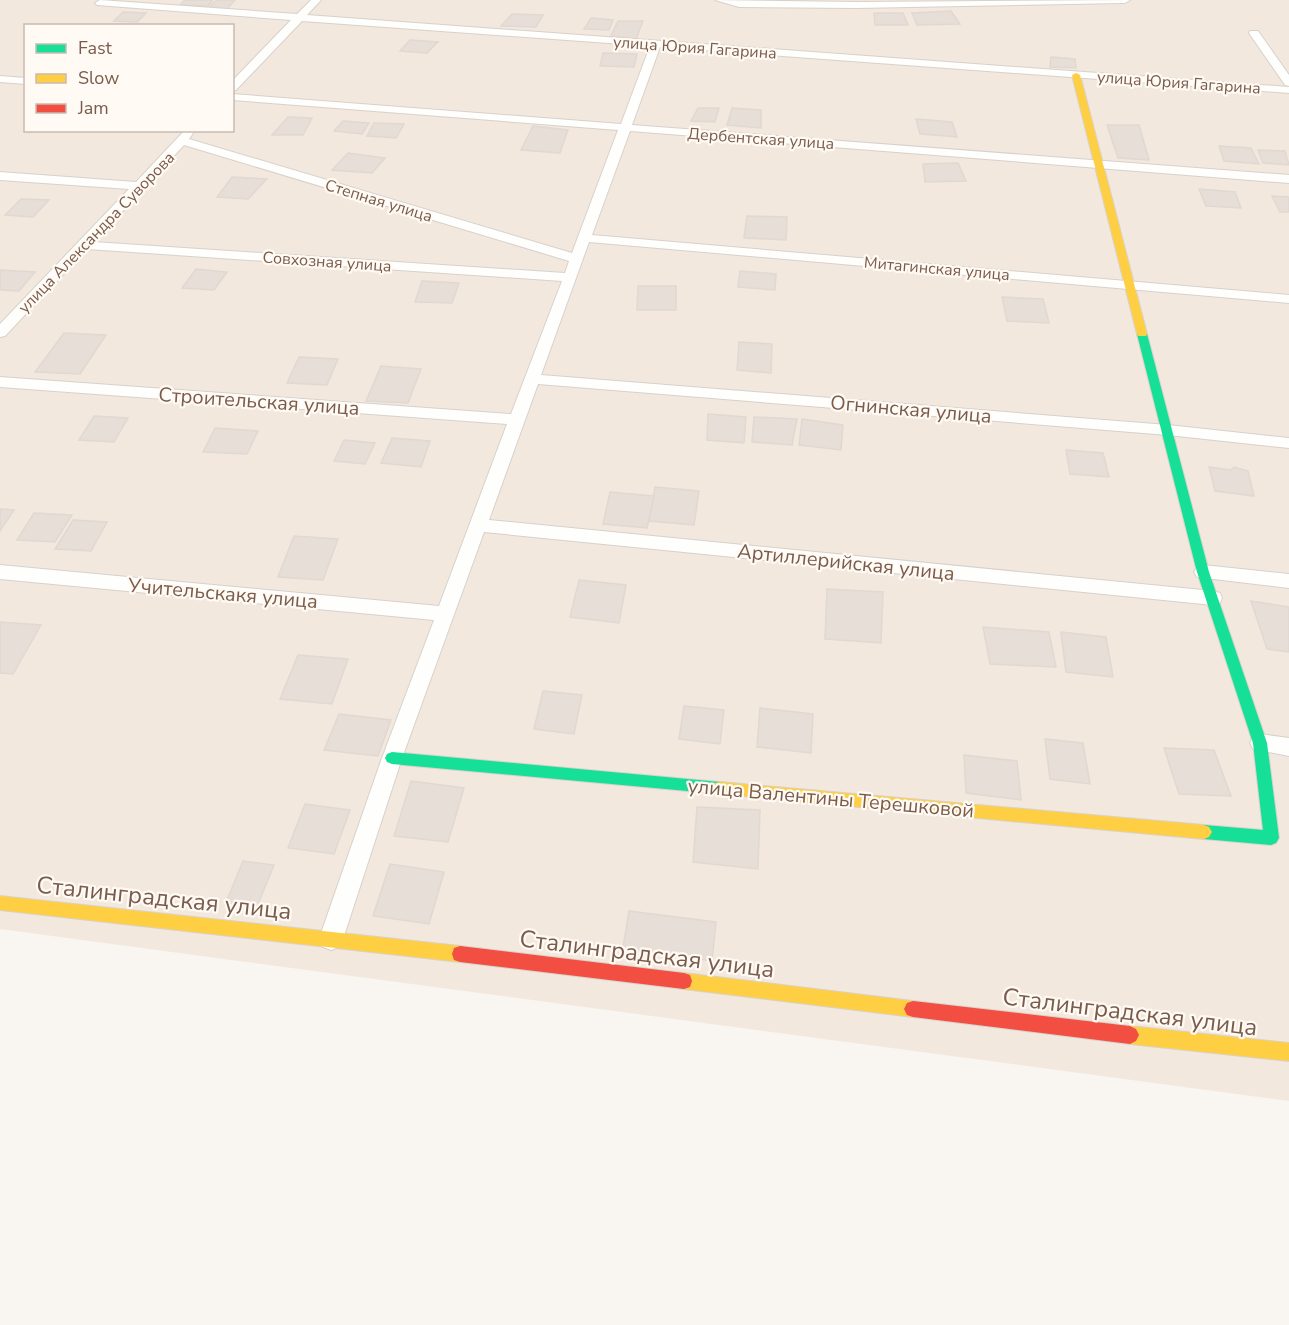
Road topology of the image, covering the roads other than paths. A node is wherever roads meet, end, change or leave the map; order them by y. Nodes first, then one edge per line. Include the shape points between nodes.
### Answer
1 (316, 0) edge
2 (720, 0) edge
3 (1125, 0) edge
4 (1013, 1) edge
5 (855, 2) edge
6 (100, 3) dead end
7 (299, 18) junction
8 (1254, 33) dead end
9 (656, 44) junction
10 (1076, 75) junction
11 (1, 79) edge
12 (24, 81) edge
13 (1289, 83) edge
14 (234, 86) edge
15 (1289, 90) edge
16 (234, 97) edge
17 (625, 128) junction
18 (190, 132) edge
19 (182, 141) junction
20 (1099, 164) junction
21 (0, 176) edge
22 (1289, 179) edge
23 (139, 186) junction
24 (584, 238) junction
25 (84, 244) junction
26 (577, 259) junction
27 (570, 277) junction
28 (1130, 285) junction
29 (1289, 299) edge
30 (0, 312) edge
31 (18, 314) junction
32 (0, 333) edge
33 (532, 379) junction
34 (0, 382) edge
35 (517, 420) junction
36 (1168, 430) junction
37 (1289, 443) edge
38 (478, 525) junction
39 (0, 572) edge
40 (1203, 572) junction
41 (1289, 581) edge
42 (1213, 598) junction
43 (446, 614) junction
44 (1260, 743) junction
45 (1289, 747) edge
46 (392, 758) junction
47 (0, 903) edge
48 (331, 939) junction
49 (1289, 1052) edge

1 - 7 street
2 - 5 street via 739,4
3 - 4 street
4 - 5 street
6 - 7 street, улица Юрия Гагарина
7 - 9 street, улица Юрия Гагарина
7 - 14 street
8 - 13 street
9 - 10 street, улица Юрия Гагарина
9 - 17 street
10 - 15 street, улица Юрия Гагарина
10 - 20 street
11 - 12 street
16 - 17 street, Дербентская улица
17 - 20 street, Дербентская улица
17 - 24 street
18 - 19 street, улица Александра Суворова
19 - 23 street, улица Александра Суворова
19 - 26 street, Степная улица
20 - 22 street, Дербентская улица
20 - 28 street
21 - 23 street
23 - 25 street, улица Александра Суворова
24 - 26 street
24 - 28 street, Митагинская улица
25 - 27 street, Совхозная улица
25 - 31 street, улица Александра Суворова
26 - 27 street
27 - 33 street
28 - 29 street, Митагинская улица
28 - 36 street
30 - 31 street
31 - 32 street, улица Александра Суворова
33 - 35 street
33 - 36 street, Огнинская улица
34 - 35 street, Строительская улица
35 - 38 street
36 - 37 street, Огнинская улица
36 - 40 street
38 - 42 street, Артиллерийская улица
38 - 43 street
39 - 43 street, Учительскакя улица
40 - 41 street
40 - 42 street
42 - 44 street
43 - 46 street
44 - 45 street
44 - 46 street, улица Валентины Терешковой via 1271,838
46 - 48 street
47 - 48 street, Сталинградская улица
48 - 49 street, Сталинградская улица

